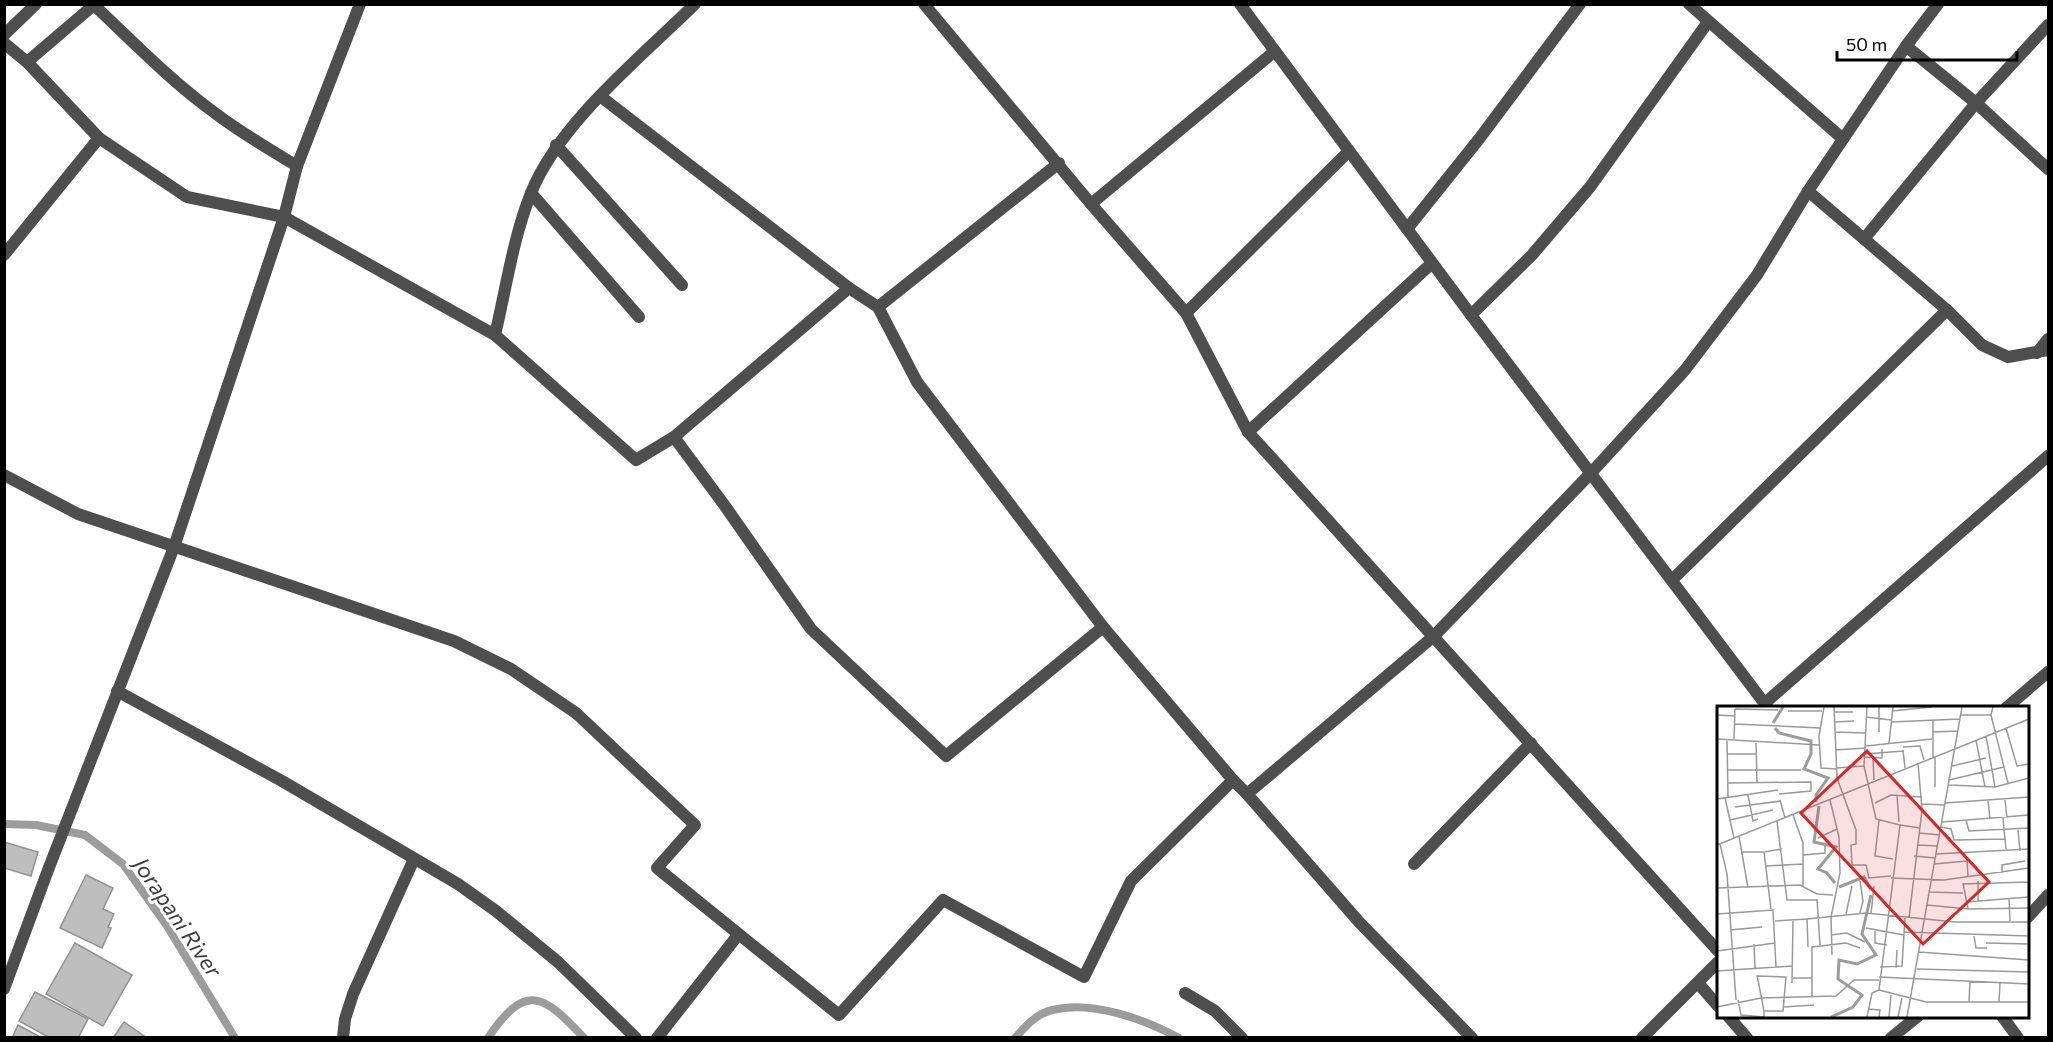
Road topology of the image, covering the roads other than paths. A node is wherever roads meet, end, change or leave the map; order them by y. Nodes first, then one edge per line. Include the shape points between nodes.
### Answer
1 (36, 4) edge
2 (360, 4) edge
3 (695, 4) edge
4 (924, 4) edge
5 (1240, 4) edge
6 (1580, 4) edge
7 (1689, 4) edge
8 (1938, 4) edge
9 (94, 5) edge
10 (1708, 22) junction
11 (2049, 25) edge
12 (4, 35) edge
13 (4, 43) edge
14 (1906, 45) junction
15 (1275, 51) junction
16 (27, 62) junction
17 (600, 96) junction
18 (1976, 103) junction
19 (99, 138) junction
20 (1843, 140) junction
21 (556, 145) junction
22 (1349, 151) junction
23 (1059, 163) junction
24 (297, 166) junction
25 (2049, 169) edge
26 (1808, 191) junction
27 (531, 193) junction
28 (1091, 204) junction
29 (284, 217) junction
30 (1407, 229) junction
31 (1864, 239) junction
32 (4, 255) edge
33 (1432, 263) junction
34 (682, 285) dead end
35 (849, 288) junction
36 (878, 307) junction
37 (1947, 310) junction
38 (1185, 313) junction
39 (1472, 315) junction
40 (639, 317) dead end
41 (495, 335) junction
42 (2049, 339) edge
43 (2043, 352) edge
44 (1248, 432) junction
45 (674, 437) junction
46 (2049, 456) edge
47 (1591, 473) junction
48 (4, 475) edge
49 (174, 547) junction
50 (1672, 580) junction
51 (1103, 627) junction
52 (1434, 636) junction
53 (2049, 672) edge
54 (117, 691) junction
55 (1766, 705) edge
56 (2008, 706) edge
57 (1531, 743) junction
58 (1233, 780) junction
59 (1247, 794) junction
60 (414, 859) junction
61 (1414, 864) dead end
62 (2049, 895) edge
63 (2029, 916) edge
64 (738, 935) junction
65 (1717, 949) edge
66 (1717, 964) edge
67 (1698, 983) junction
68 (4, 989) edge
69 (1185, 993) dead end
70 (1717, 1004) edge
71 (1729, 1018) edge
72 (1917, 1018) edge
73 (2003, 1018) edge
74 (343, 1038) edge
75 (636, 1038) edge
76 (657, 1038) edge
77 (1242, 1038) edge
78 (1472, 1038) edge
79 (1641, 1038) edge
80 (1747, 1038) edge
81 (1891, 1038) edge
82 (2018, 1038) edge

1 - 12 street
2 - 24 street
3 - 17 street
4 - 23 street
5 - 15 street
6 - 30 street
7 - 10 street
8 - 14 street
9 - 16 street
9 - 24 street via 166,74 214,113
10 - 20 street
10 - 39 street via 1590,187 1532,255
11 - 18 street
13 - 16 street
14 - 18 street
14 - 20 street
15 - 22 street
15 - 28 street
16 - 19 street
17 - 21 street
17 - 35 street
18 - 25 street
18 - 31 street
19 - 29 street via 187,197
19 - 32 street
20 - 26 street
21 - 27 street
21 - 34 street
22 - 30 street
22 - 38 street
23 - 28 street
23 - 36 street
24 - 29 street
26 - 31 street
26 - 47 street via 1757,275 1685,370
27 - 40 street
27 - 41 street
28 - 38 street
29 - 41 street
29 - 49 street
30 - 33 street
31 - 37 street
33 - 39 street
33 - 44 street
35 - 36 street
35 - 45 street
36 - 51 street via 917,382
37 - 43 street via 1982,345 2008,357
37 - 50 street
38 - 44 street
39 - 47 street
41 - 45 street via 636,460
42 - 43 street
44 - 52 street
45 - 51 street via 811,629 946,756
46 - 55 street
47 - 50 street
47 - 52 street
48 - 49 street via 78,514
49 - 54 street
49 - 64 street via 454,641 511,669 576,713 695,825 657,868
50 - 55 street
51 - 58 street
52 - 57 street
52 - 59 street
53 - 56 street
54 - 60 street
54 - 68 street
57 - 61 street
57 - 65 street
58 - 59 street
58 - 64 street via 1131,881 1084,977 942,900 839,1015
59 - 78 street via 1360,923
60 - 74 street via 353,994
60 - 75 street via 496,911 558,962
62 - 63 street
64 - 76 street
66 - 67 street
67 - 70 street
67 - 79 street
69 - 77 street via 1215,1011
71 - 80 street
72 - 81 street
73 - 82 street

